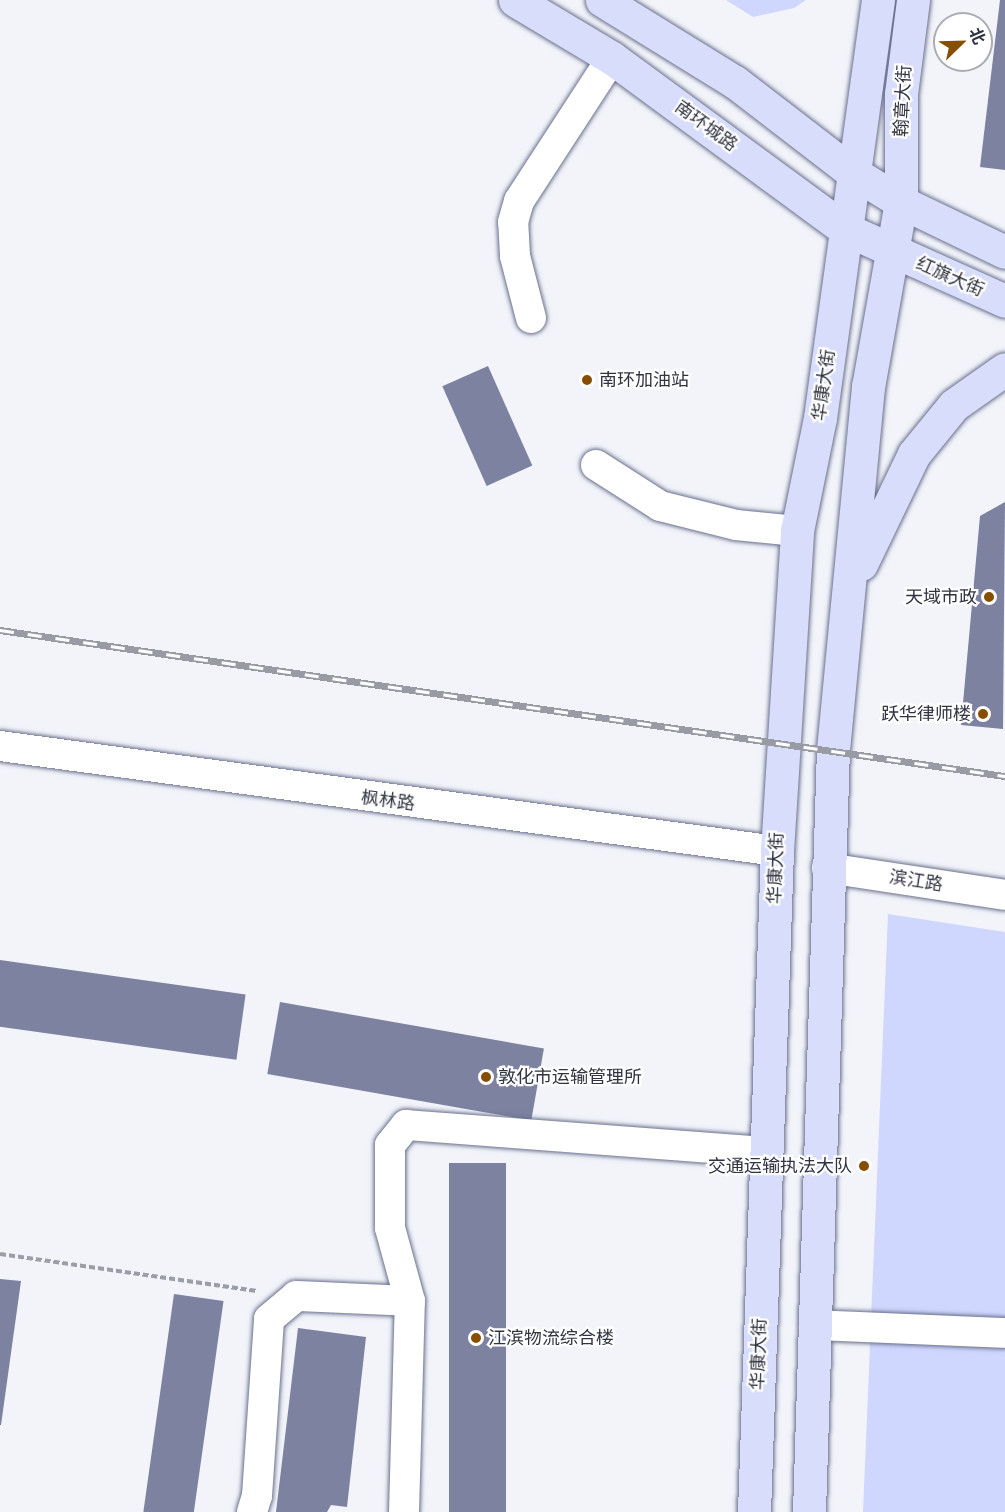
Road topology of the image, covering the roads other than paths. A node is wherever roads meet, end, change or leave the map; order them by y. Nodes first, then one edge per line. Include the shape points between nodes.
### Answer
1 (516, 0) edge
2 (602, 0) edge
3 (878, 0) edge
4 (913, 0) edge
5 (612, 58) junction
6 (852, 172) junction
7 (901, 202) junction
8 (845, 228) junction
9 (895, 252) junction
10 (1005, 252) edge
11 (1005, 301) edge
12 (531, 318) dead end
13 (1005, 369) edge
14 (596, 465) dead end
15 (797, 531) junction
16 (849, 591) junction
17 (0, 746) edge
18 (777, 851) junction
19 (827, 868) junction
20 (1005, 895) edge
21 (766, 1152) junction
22 (410, 1301) junction
23 (814, 1325) junction
24 (1005, 1333) edge
25 (252, 1512) edge
26 (404, 1512) edge
27 (754, 1512) edge
28 (809, 1512) edge

1 - 5 main road, 南环城路
2 - 6 main road via 735,82
3 - 6 main road, 翰章大街
4 - 7 main road, 翰章大街 via 901,94
5 - 8 main road, 南环城路
5 - 12 street via 519,201 513,222 515,256
6 - 7 main road
6 - 8 main road, 翰章大街
7 - 9 main road, 翰章大街
7 - 10 main road
8 - 9 main road, 南环城路
8 - 15 main road, 华康大街 via 820,418
9 - 11 main road, 红旗大街
9 - 16 main road via 868,387
13 - 16 main road via 954,405 914,454
14 - 15 street via 660,506 736,525
15 - 18 main road, 华康大街
16 - 19 main road via 833,750
17 - 18 street, 枫林路
18 - 21 main road, 华康大街
19 - 20 street, 滨江路
19 - 23 main road
21 - 22 street via 406,1125 390,1145 390,1228
21 - 27 main road, 华康大街
22 - 25 street via 296,1296 269,1319 257,1496
22 - 26 street
23 - 24 street
23 - 28 main road

